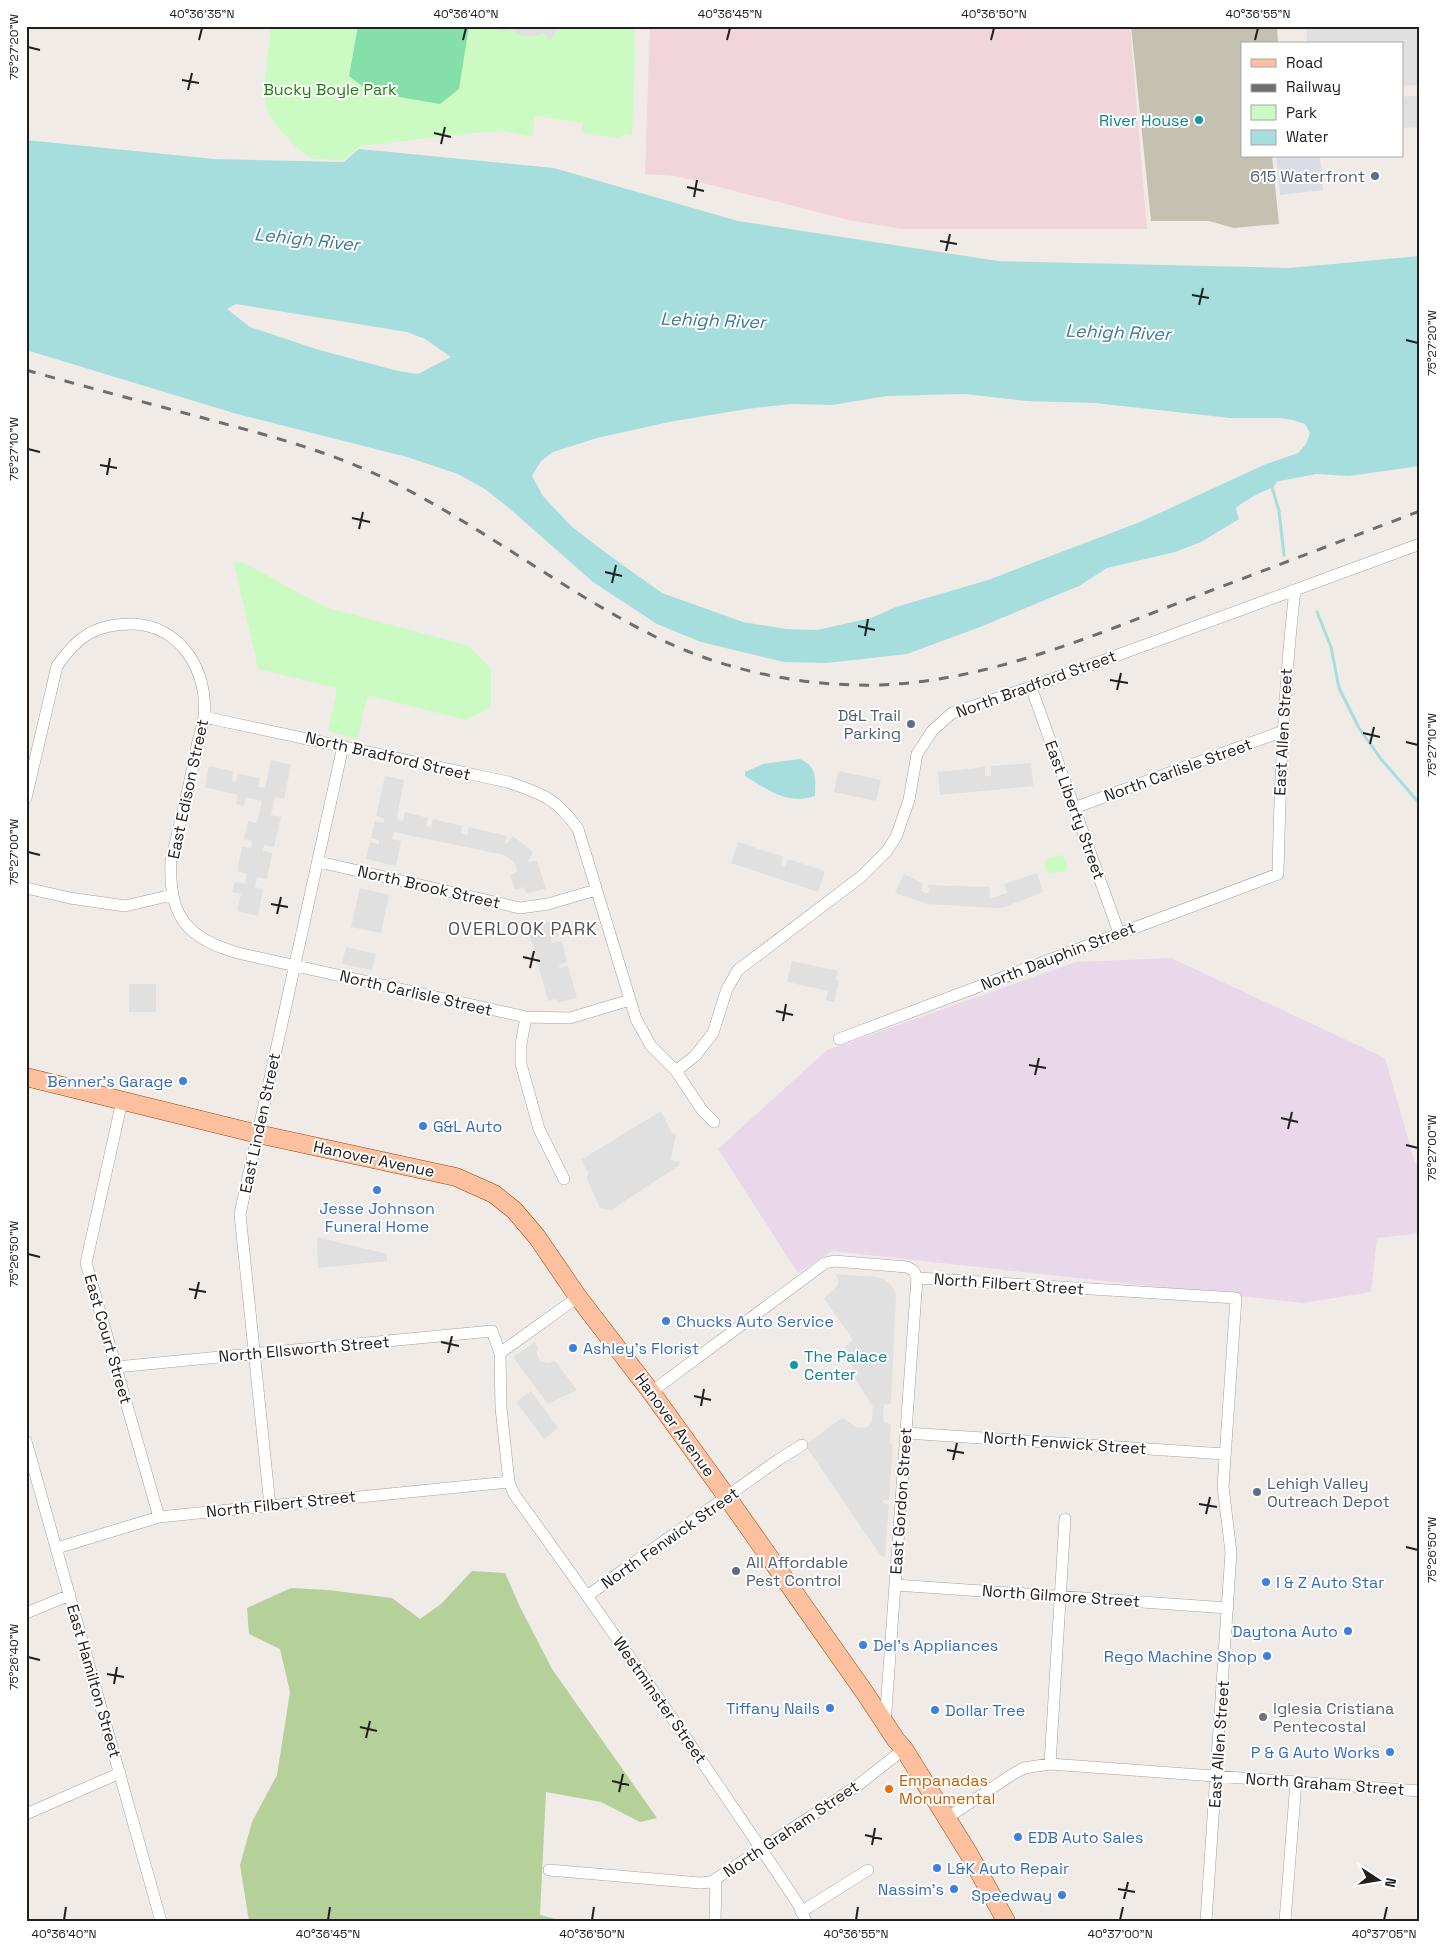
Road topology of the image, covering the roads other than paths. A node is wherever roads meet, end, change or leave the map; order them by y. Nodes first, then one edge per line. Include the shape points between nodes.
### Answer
1 (1420, 544) edge
2 (1295, 590) junction
3 (1031, 687) junction
4 (204, 717) junction
5 (1283, 731) junction
6 (344, 746) junction
7 (26, 798) edge
8 (1074, 808) junction
9 (319, 862) junction
10 (1278, 874) joint
11 (26, 888) edge
12 (596, 890) junction
13 (172, 895) junction
14 (1119, 933) junction
15 (204, 939) joint
16 (295, 965) junction
17 (630, 1000) junction
18 (526, 1017) junction
19 (839, 1039) dead end
20 (676, 1071) junction
21 (26, 1077) edge
22 (122, 1101) junction
23 (714, 1122) dead end
24 (258, 1134) junction
25 (564, 1179) dead end
26 (917, 1278) junction
27 (578, 1296) junction
28 (1236, 1298) joint
29 (500, 1353) junction
30 (254, 1354) junction
31 (116, 1367) junction
32 (651, 1392) junction
33 (906, 1432) junction
34 (26, 1440) edge
35 (802, 1445) dead end
36 (1225, 1454) junction
37 (509, 1482) junction
38 (727, 1497) junction
39 (270, 1506) junction
40 (159, 1517) junction
41 (1065, 1519) dead end
42 (57, 1548) junction
43 (895, 1584) junction
44 (70, 1595) junction
45 (588, 1596) junction
46 (1061, 1596) junction
47 (1228, 1608) junction
48 (26, 1613) edge
49 (885, 1724) junction
50 (904, 1749) junction
51 (1050, 1764) junction
52 (120, 1773) junction
53 (1216, 1776) junction
54 (1296, 1782) junction
55 (1420, 1791) edge
56 (26, 1814) edge
57 (947, 1818) junction
58 (761, 1850) junction
59 (549, 1870) dead end
60 (868, 1870) dead end
61 (716, 1880) junction
62 (804, 1916) edge
63 (161, 1921) edge
64 (715, 1921) edge
65 (1006, 1921) edge
66 (1206, 1921) edge
67 (1285, 1921) edge

1 - 2 street, North Bradford Street
2 - 3 street, North Bradford Street
2 - 5 street, East Allen Street
3 - 8 street, East Liberty Street
3 - 20 street, North Bradford Street via 959,710 932,731 917,754 909,800 896,837 886,852 862,876 738,970 713,1033 695,1056
4 - 6 street, North Bradford Street
4 - 7 street, East Edison Street via 203,685 188,652 176,640 145,624 102,627 69,648 57,666
4 - 13 street, East Edison Street via 171,861
5 - 8 street, North Carlisle Street
5 - 10 street, East Allen Street
6 - 9 street, East Linden Street
6 - 12 street, North Bradford Street via 508,782 545,795 565,810 578,829
8 - 14 street, East Liberty Street
9 - 12 street, North Brook Street via 520,908 548,904
9 - 16 street, East Linden Street
10 - 14 street, North Dauphin Street
11 - 13 street via 125,906
12 - 17 street
13 - 15 street, East Edison Street via 178,913 190,931
14 - 19 street, North Dauphin Street
15 - 16 street, North Carlisle Street via 217,948
16 - 18 street, North Carlisle Street
16 - 24 street, East Linden Street
17 - 18 street, North Carlisle Street via 570,1018
17 - 20 street via 651,1046
18 - 25 street via 521,1064 538,1129
20 - 23 street
21 - 22 main road, Hanover Avenue
22 - 24 main road, Hanover Avenue
22 - 31 street, East Court Street via 86,1263
24 - 27 main road, Hanover Avenue via 456,1177 475,1184 494,1194 527,1224
24 - 30 street, East Linden Street via 240,1214
26 - 28 street, North Filbert Street
26 - 32 street, North Filbert Street via 908,1267 825,1263
26 - 33 street, East Gordon Street
27 - 29 street
27 - 32 main road, Hanover Avenue
28 - 36 street, East Allen Street
29 - 30 street, North Ellsworth Street via 492,1331
29 - 37 street via 501,1408
30 - 31 street, North Ellsworth Street
30 - 39 street, East Linden Street
31 - 40 street, East Court Street
32 - 38 main road, Hanover Avenue
33 - 36 street, North Fenwick Street
33 - 43 street, East Gordon Street
34 - 42 street, East Hamilton Street
35 - 38 street, North Fenwick Street
36 - 47 street, East Allen Street via 1224,1501 1231,1550
37 - 39 street, North Filbert Street
37 - 45 street, Westminster Street via 514,1494
38 - 45 street, North Fenwick Street
38 - 49 main road, Hanover Avenue
39 - 40 street, North Filbert Street
40 - 42 street, North Filbert Street
41 - 46 street
42 - 44 street, East Hamilton Street
43 - 46 street, North Gilmore Street
43 - 49 street, East Gordon Street
44 - 48 street
44 - 52 street, East Hamilton Street
45 - 58 street, Westminster Street
46 - 47 street, North Gilmore Street
46 - 51 street
47 - 53 street, East Allen Street
49 - 50 main road, Hanover Avenue
50 - 57 main road, Hanover Avenue
50 - 58 street, North Graham Street via 857,1786
51 - 53 street, North Graham Street
51 - 57 street, North Graham Street via 1018,1771
52 - 56 street
52 - 63 street, East Hamilton Street
53 - 54 street, North Graham Street
53 - 66 street, East Allen Street
54 - 55 street, North Graham Street
54 - 67 street
57 - 65 main road, Hanover Avenue
58 - 61 street, North Graham Street
58 - 62 street, Westminster Street
59 - 61 street, North Graham Street via 700,1883
60 - 62 street
61 - 64 street

